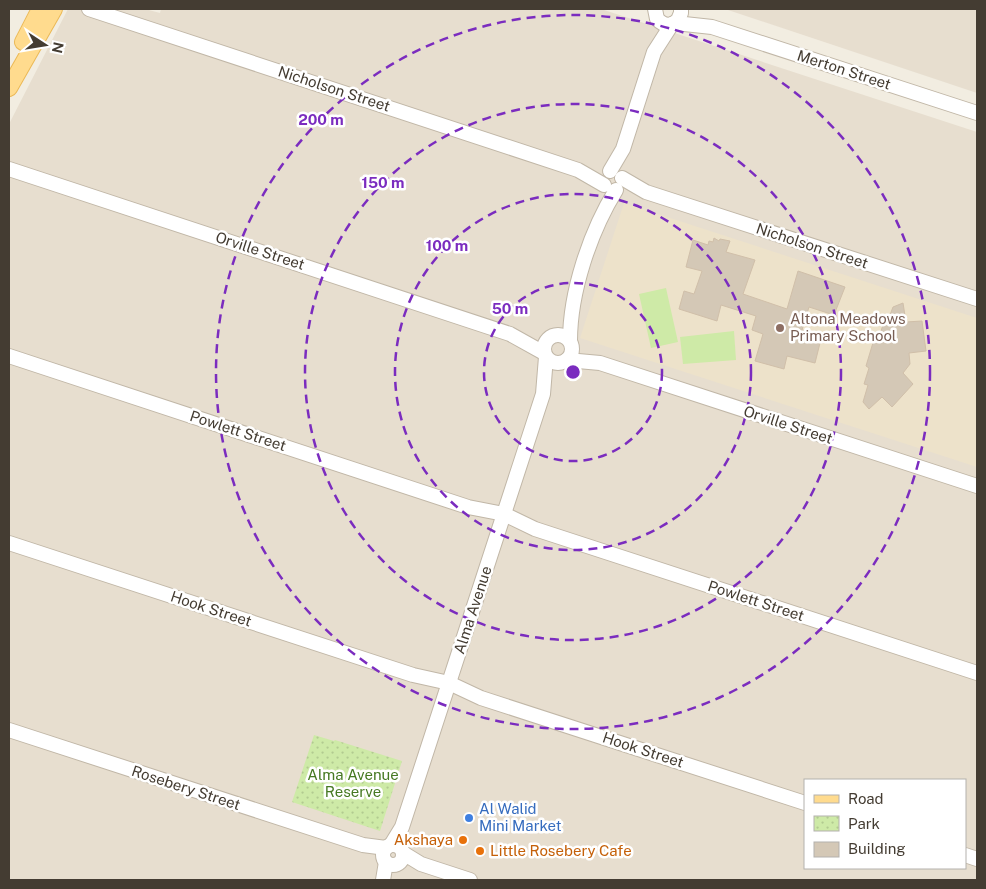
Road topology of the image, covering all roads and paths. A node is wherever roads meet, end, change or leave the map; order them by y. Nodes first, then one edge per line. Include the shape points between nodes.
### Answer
1 (40, 9) edge
2 (54, 9) edge
3 (89, 9) edge
4 (642, 9) edge
5 (683, 9) edge
6 (656, 14) edge
7 (674, 23) junction
8 (712, 27) junction
9 (654, 52) junction
10 (9, 71) edge
11 (9, 88) edge
12 (977, 114) edge
13 (9, 168) edge
14 (613, 181) junction
15 (574, 300) junction
16 (977, 300) edge
17 (510, 334) junction
18 (551, 336) junction
19 (572, 344) junction
20 (545, 355) junction
21 (9, 356) edge
22 (565, 361) junction
23 (600, 363) junction
24 (543, 394) junction
25 (977, 486) edge
26 (503, 518) junction
27 (9, 543) edge
28 (977, 673) edge
29 (448, 687) junction
30 (9, 730) edge
31 (804, 803) edge
32 (393, 855) junction
33 (384, 880) edge
34 (470, 880) edge

1 - 10 main road
2 - 11 main road
3 - 14 street, Nicholson Street
4 - 6 street
5 - 7 street
5 - 8 street, Merton Street
6 - 7 street, Merton Street via 664,24
6 - 9 street
7 - 8 street, Merton Street
7 - 9 street
8 - 12 street, Merton Street
9 - 14 street
13 - 17 street, Orville Street
14 - 15 street via 592,237
14 - 16 street, Nicholson Street
15 - 18 street
15 - 19 street
17 - 18 street, Orville Street
17 - 20 street, Orville Street
18 - 19 street via 561,335
18 - 20 street via 545,344
19 - 22 street via 572,354
19 - 23 street, Orville Street
20 - 22 street via 554,363
20 - 24 street, Alma Avenue
21 - 26 street, Powlett Street via 468,506 486,516
22 - 23 street, Orville Street
22 - 24 street, Alma Avenue
23 - 25 street, Orville Street
24 - 26 street, Alma Avenue
26 - 28 street, Powlett Street
26 - 29 street, Alma Avenue
27 - 29 street, Hook Street via 413,675 431,685
29 - 31 street, Hook Street
29 - 32 street, Alma Avenue
30 - 32 street, Rosebery Street
32 - 33 street, Alma Avenue
32 - 34 street, Rosebery Street

